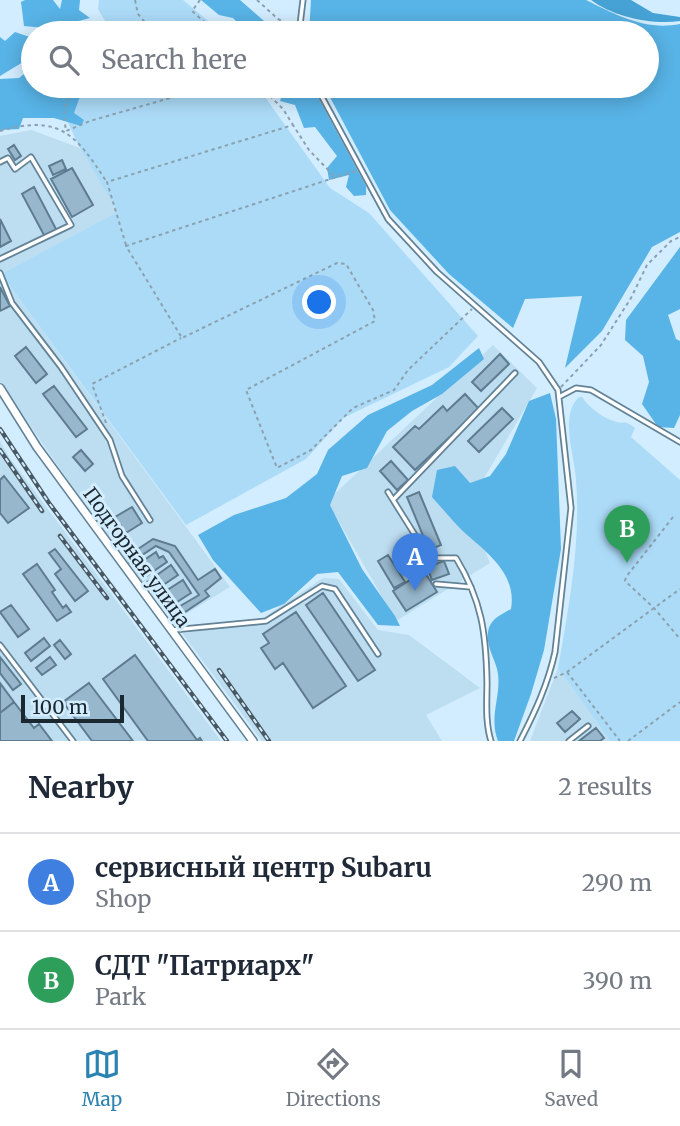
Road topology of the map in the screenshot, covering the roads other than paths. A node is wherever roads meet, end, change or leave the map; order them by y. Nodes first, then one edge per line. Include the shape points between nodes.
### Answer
1 (303, 0) edge
2 (300, 21) edge
3 (323, 98) edge
4 (0, 162) edge
5 (0, 259) edge
6 (0, 273) edge
7 (514, 373) dead end
8 (0, 388) edge
9 (559, 397) junction
10 (680, 442) edge
11 (388, 492) dead end
12 (393, 500) junction
13 (150, 520) dead end
14 (436, 584) dead end
15 (471, 587) junction
16 (171, 630) junction
17 (0, 645) edge
18 (378, 654) dead end
19 (588, 726) dead end
20 (73, 741) edge
21 (253, 741) edge
22 (491, 741) edge
23 (520, 741) edge
24 (569, 741) edge

1 - 2 lane
3 - 9 lane via 388,219 437,272 538,362
4 - 5 lane via 8,158 15,169 32,157 71,225
6 - 13 lane via 12,303 110,440 122,475
7 - 12 lane
8 - 16 street, Подгорная улица
9 - 10 lane via 576,388 591,390
9 - 23 lane via 571,526 555,652 547,682
11 - 12 lane
12 - 15 lane via 419,543 433,558 456,558
14 - 15 lane
15 - 22 lane via 483,620
16 - 18 lane via 266,621 323,586 335,589
16 - 21 street, Подгорная улица
17 - 20 lane
19 - 24 lane

